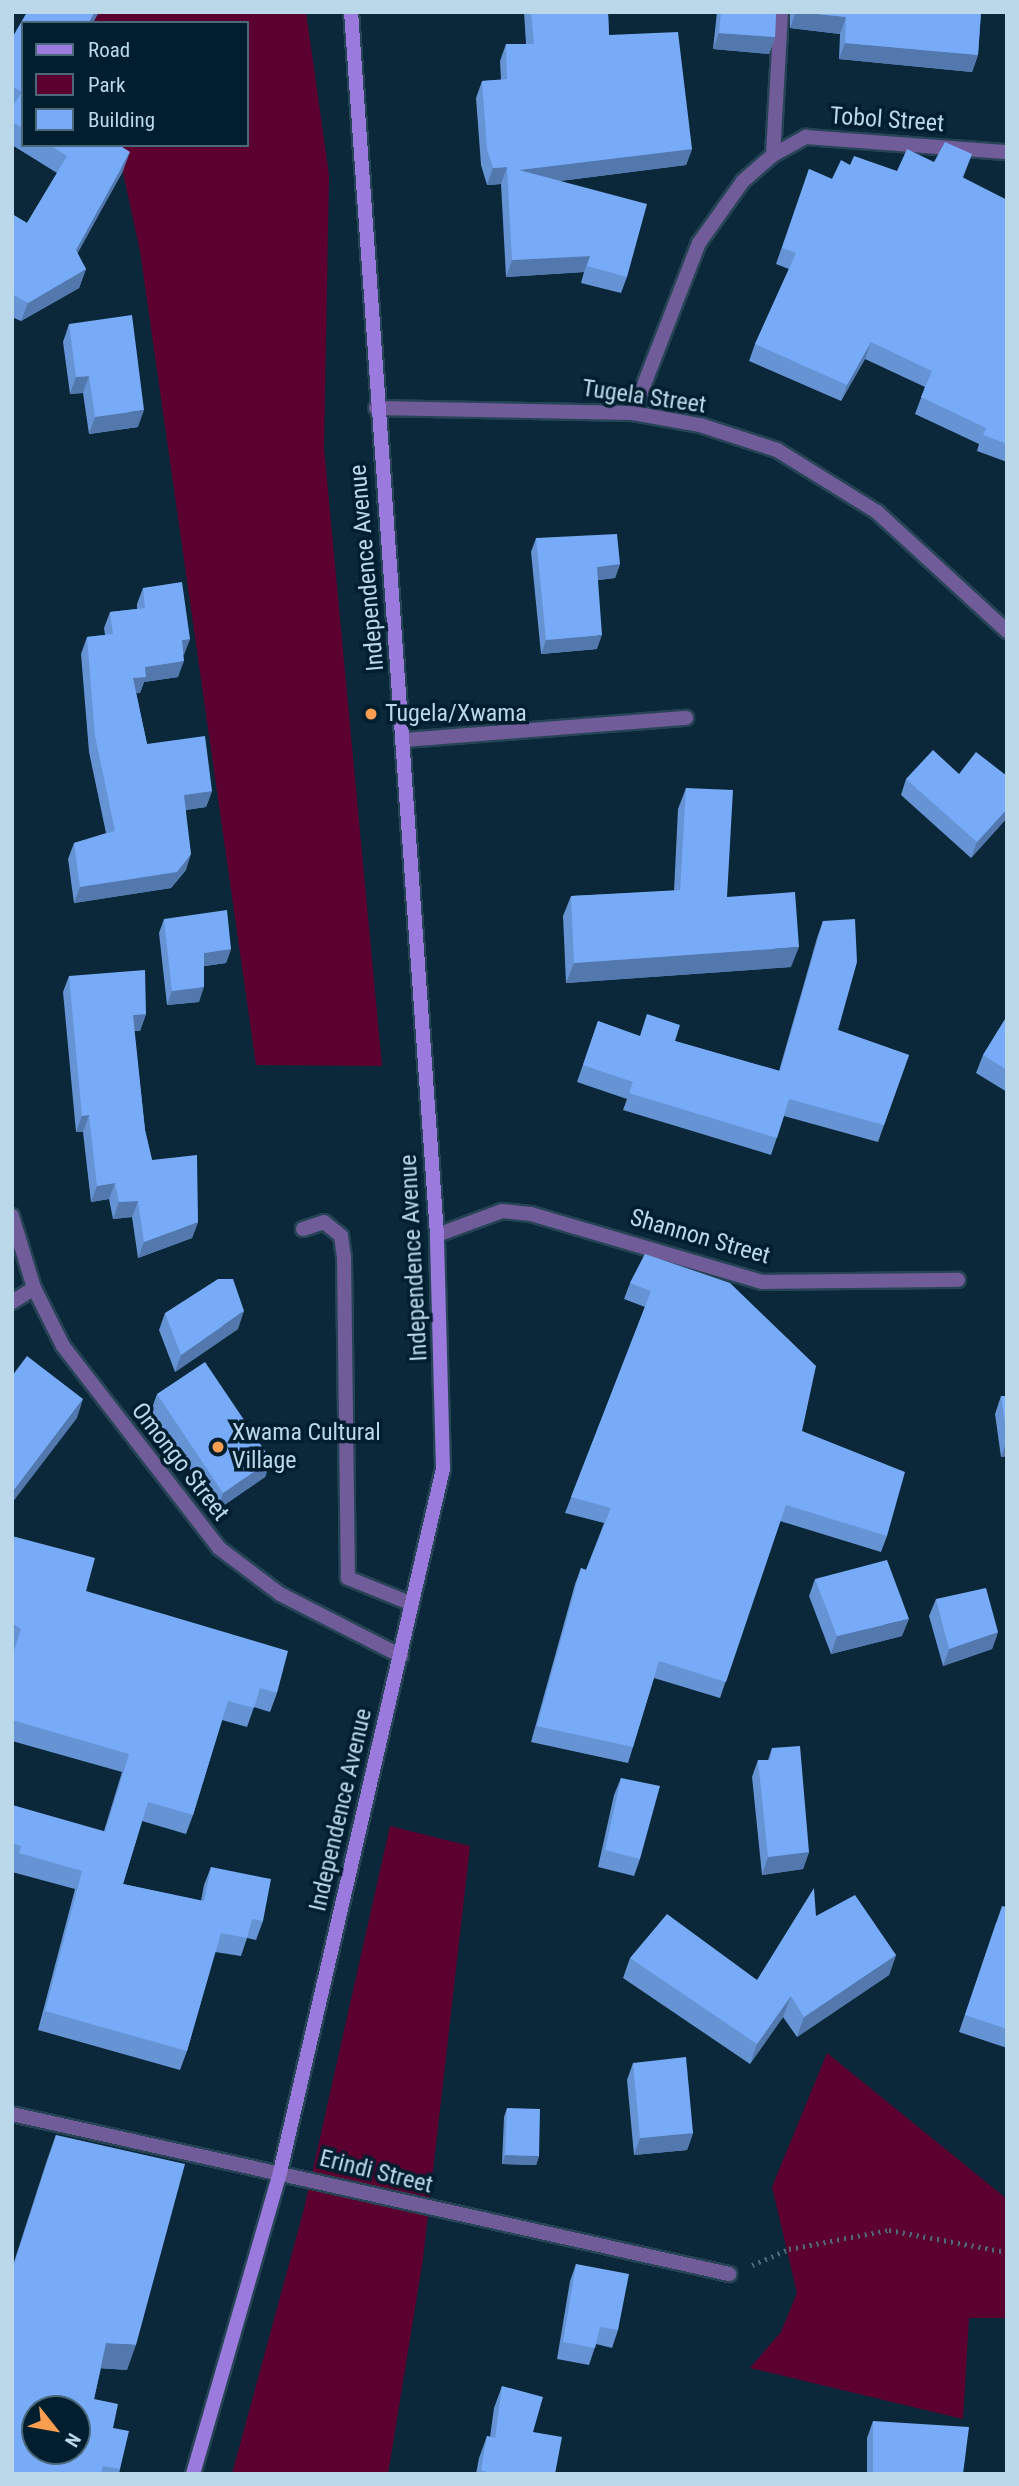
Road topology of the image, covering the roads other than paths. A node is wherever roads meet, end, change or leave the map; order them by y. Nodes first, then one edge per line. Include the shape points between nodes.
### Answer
1 (351, 12) edge
2 (781, 12) edge
3 (1007, 152) edge
4 (773, 155) junction
5 (376, 408) junction
6 (633, 413) junction
7 (1007, 631) edge
8 (686, 718) dead end
9 (405, 740) junction
10 (12, 1216) edge
11 (303, 1228) dead end
12 (437, 1235) junction
13 (958, 1280) dead end
14 (34, 1288) junction
15 (12, 1302) edge
16 (412, 1604) junction
17 (401, 1656) junction
18 (12, 2114) edge
19 (280, 2172) junction
20 (729, 2274) road end
21 (193, 2474) edge

1 - 5 main road, Independence Avenue
2 - 4 street
3 - 4 street, Tobol Street via 806,137
4 - 6 street, Tobol Street via 743,181 699,243
5 - 6 street, Tugela Street
5 - 9 main road, Independence Avenue
6 - 7 street, Tugela Street via 700,425 777,450 831,479 950,573
8 - 9 street
9 - 12 main road, Independence Avenue
10 - 14 street, Omongo Street
11 - 16 street via 324,1222 341,1236 344,1257 348,1578
12 - 13 street, Shannon Street via 502,1211 531,1213 762,1282
12 - 16 main road, Independence Avenue via 443,1469
14 - 15 street
14 - 17 street, Omongo Street via 84,1377 219,1548 281,1594
16 - 17 main road, Independence Avenue
17 - 19 main road, Independence Avenue
18 - 19 street, Erindi Street
19 - 20 street, Erindi Street
19 - 21 main road, Independence Avenue

